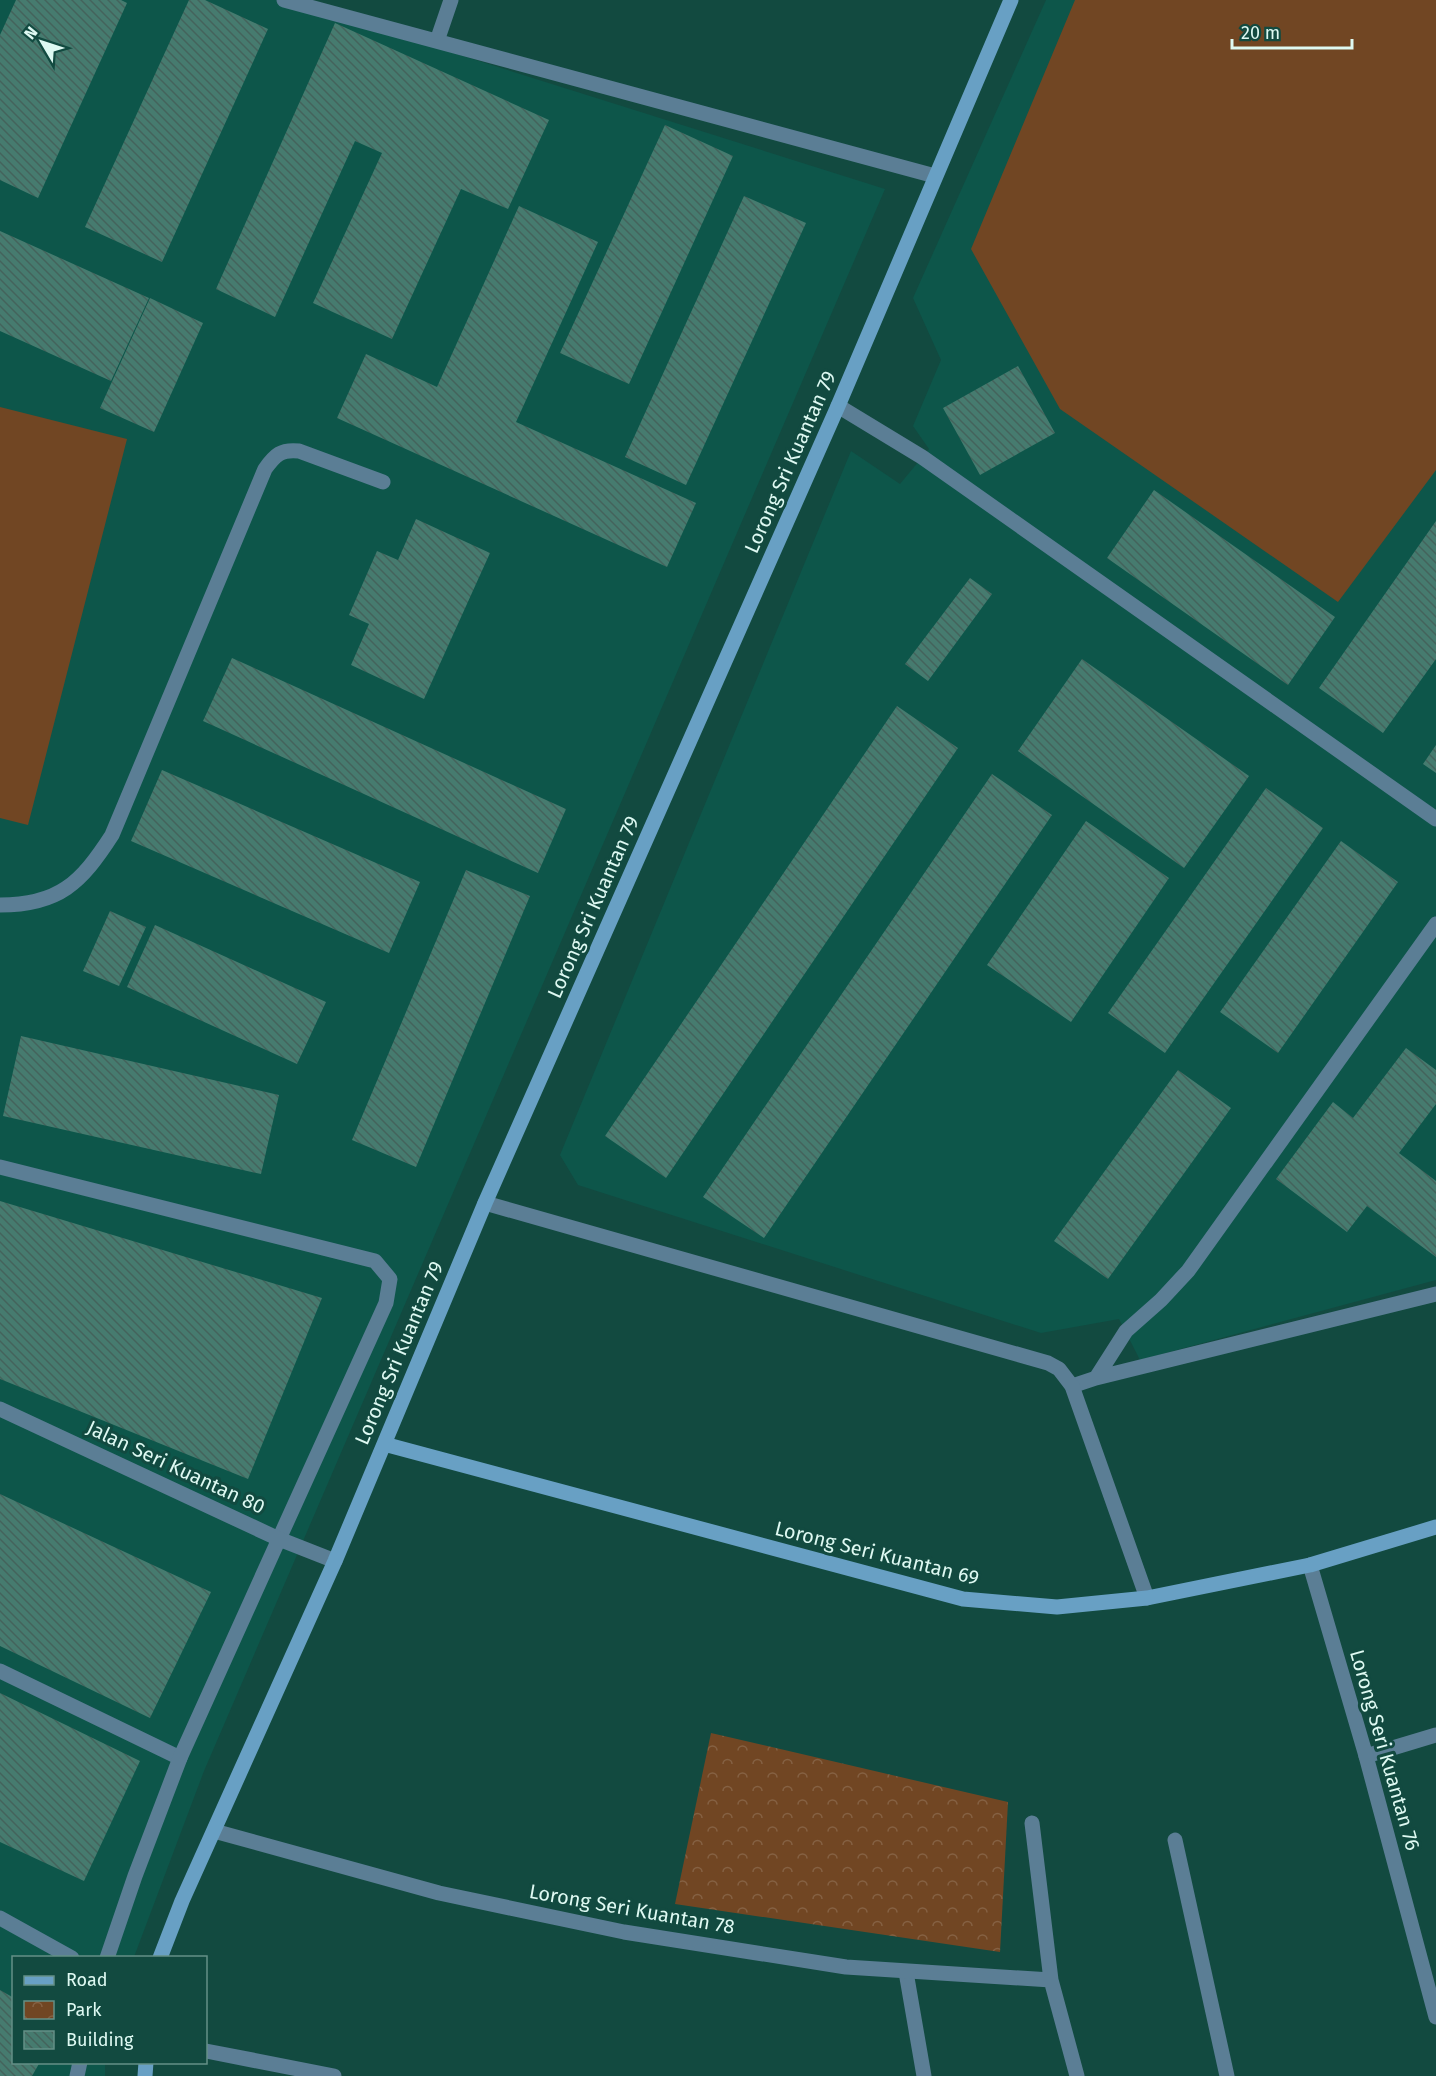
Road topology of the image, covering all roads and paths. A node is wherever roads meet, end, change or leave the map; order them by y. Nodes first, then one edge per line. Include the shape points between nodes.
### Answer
1 (284, 0) edge
2 (451, 0) edge
3 (1011, 0) edge
4 (437, 41) junction
5 (935, 176) junction
6 (838, 406) junction
7 (383, 482) dead end
8 (1436, 819) edge
9 (0, 905) edge
10 (1436, 924) edge
11 (0, 1167) edge
12 (485, 1203) junction
13 (1436, 1294) edge
14 (1096, 1378) junction
15 (1072, 1386) junction
16 (0, 1408) edge
17 (384, 1444) junction
18 (1436, 1527) edge
19 (279, 1539) junction
20 (335, 1561) junction
21 (1310, 1565) junction
22 (1147, 1598) junction
23 (0, 1671) edge
24 (1436, 1735) edge
25 (1366, 1756) junction
26 (180, 1758) junction
27 (1032, 1823) dead end
28 (214, 1831) junction
29 (1175, 1840) dead end
30 (0, 1918) edge
31 (68, 1956) edge
32 (108, 1956) edge
33 (161, 1956) edge
34 (906, 1972) junction
35 (1051, 1980) junction
36 (1436, 2017) edge
37 (207, 2051) edge
38 (334, 2076) edge
39 (924, 2076) edge
40 (1077, 2076) edge
41 (1227, 2076) edge

1 - 4 street
2 - 4 street
3 - 5 street, Lorong Sri Kuantan 79
4 - 5 street
5 - 6 street, Lorong Sri Kuantan 79
6 - 8 street via 922,457
6 - 12 street, Lorong Sri Kuantan 79
7 - 9 street via 299,451 285,450 274,456 265,469 112,835 94,862 65,889 48,899
10 - 14 street via 1188,1271 1126,1331
11 - 19 street via 375,1261 390,1279 386,1303
12 - 15 street via 1048,1363 1059,1369
12 - 17 street, Lorong Sri Kuantan 79
13 - 14 street
14 - 15 street
15 - 22 street
16 - 19 street, Jalan Seri Kuantan 80
17 - 20 street, Lorong Sri Kuantan 79
17 - 22 street, Lorong Seri Kuantan 69 via 963,1599 1057,1607
18 - 21 street, Lorong Seri Kuantan 69
19 - 20 street, Jalan Seri Kuantan 80
19 - 26 street
20 - 28 street, Lorong Sri Kuantan 79
21 - 22 street, Lorong Seri Kuantan 69
21 - 25 street, Lorong Seri Kuantan 76
23 - 26 street
24 - 25 street
25 - 36 street, Lorong Seri Kuantan 76
26 - 32 street
27 - 35 street
28 - 33 street, Lorong Sri Kuantan 79
28 - 34 street, Lorong Seri Kuantan 78 via 439,1893 624,1932 846,1967
29 - 41 street
30 - 31 street
34 - 35 street, Lorong Seri Kuantan 78
34 - 39 street
35 - 40 street
37 - 38 street

